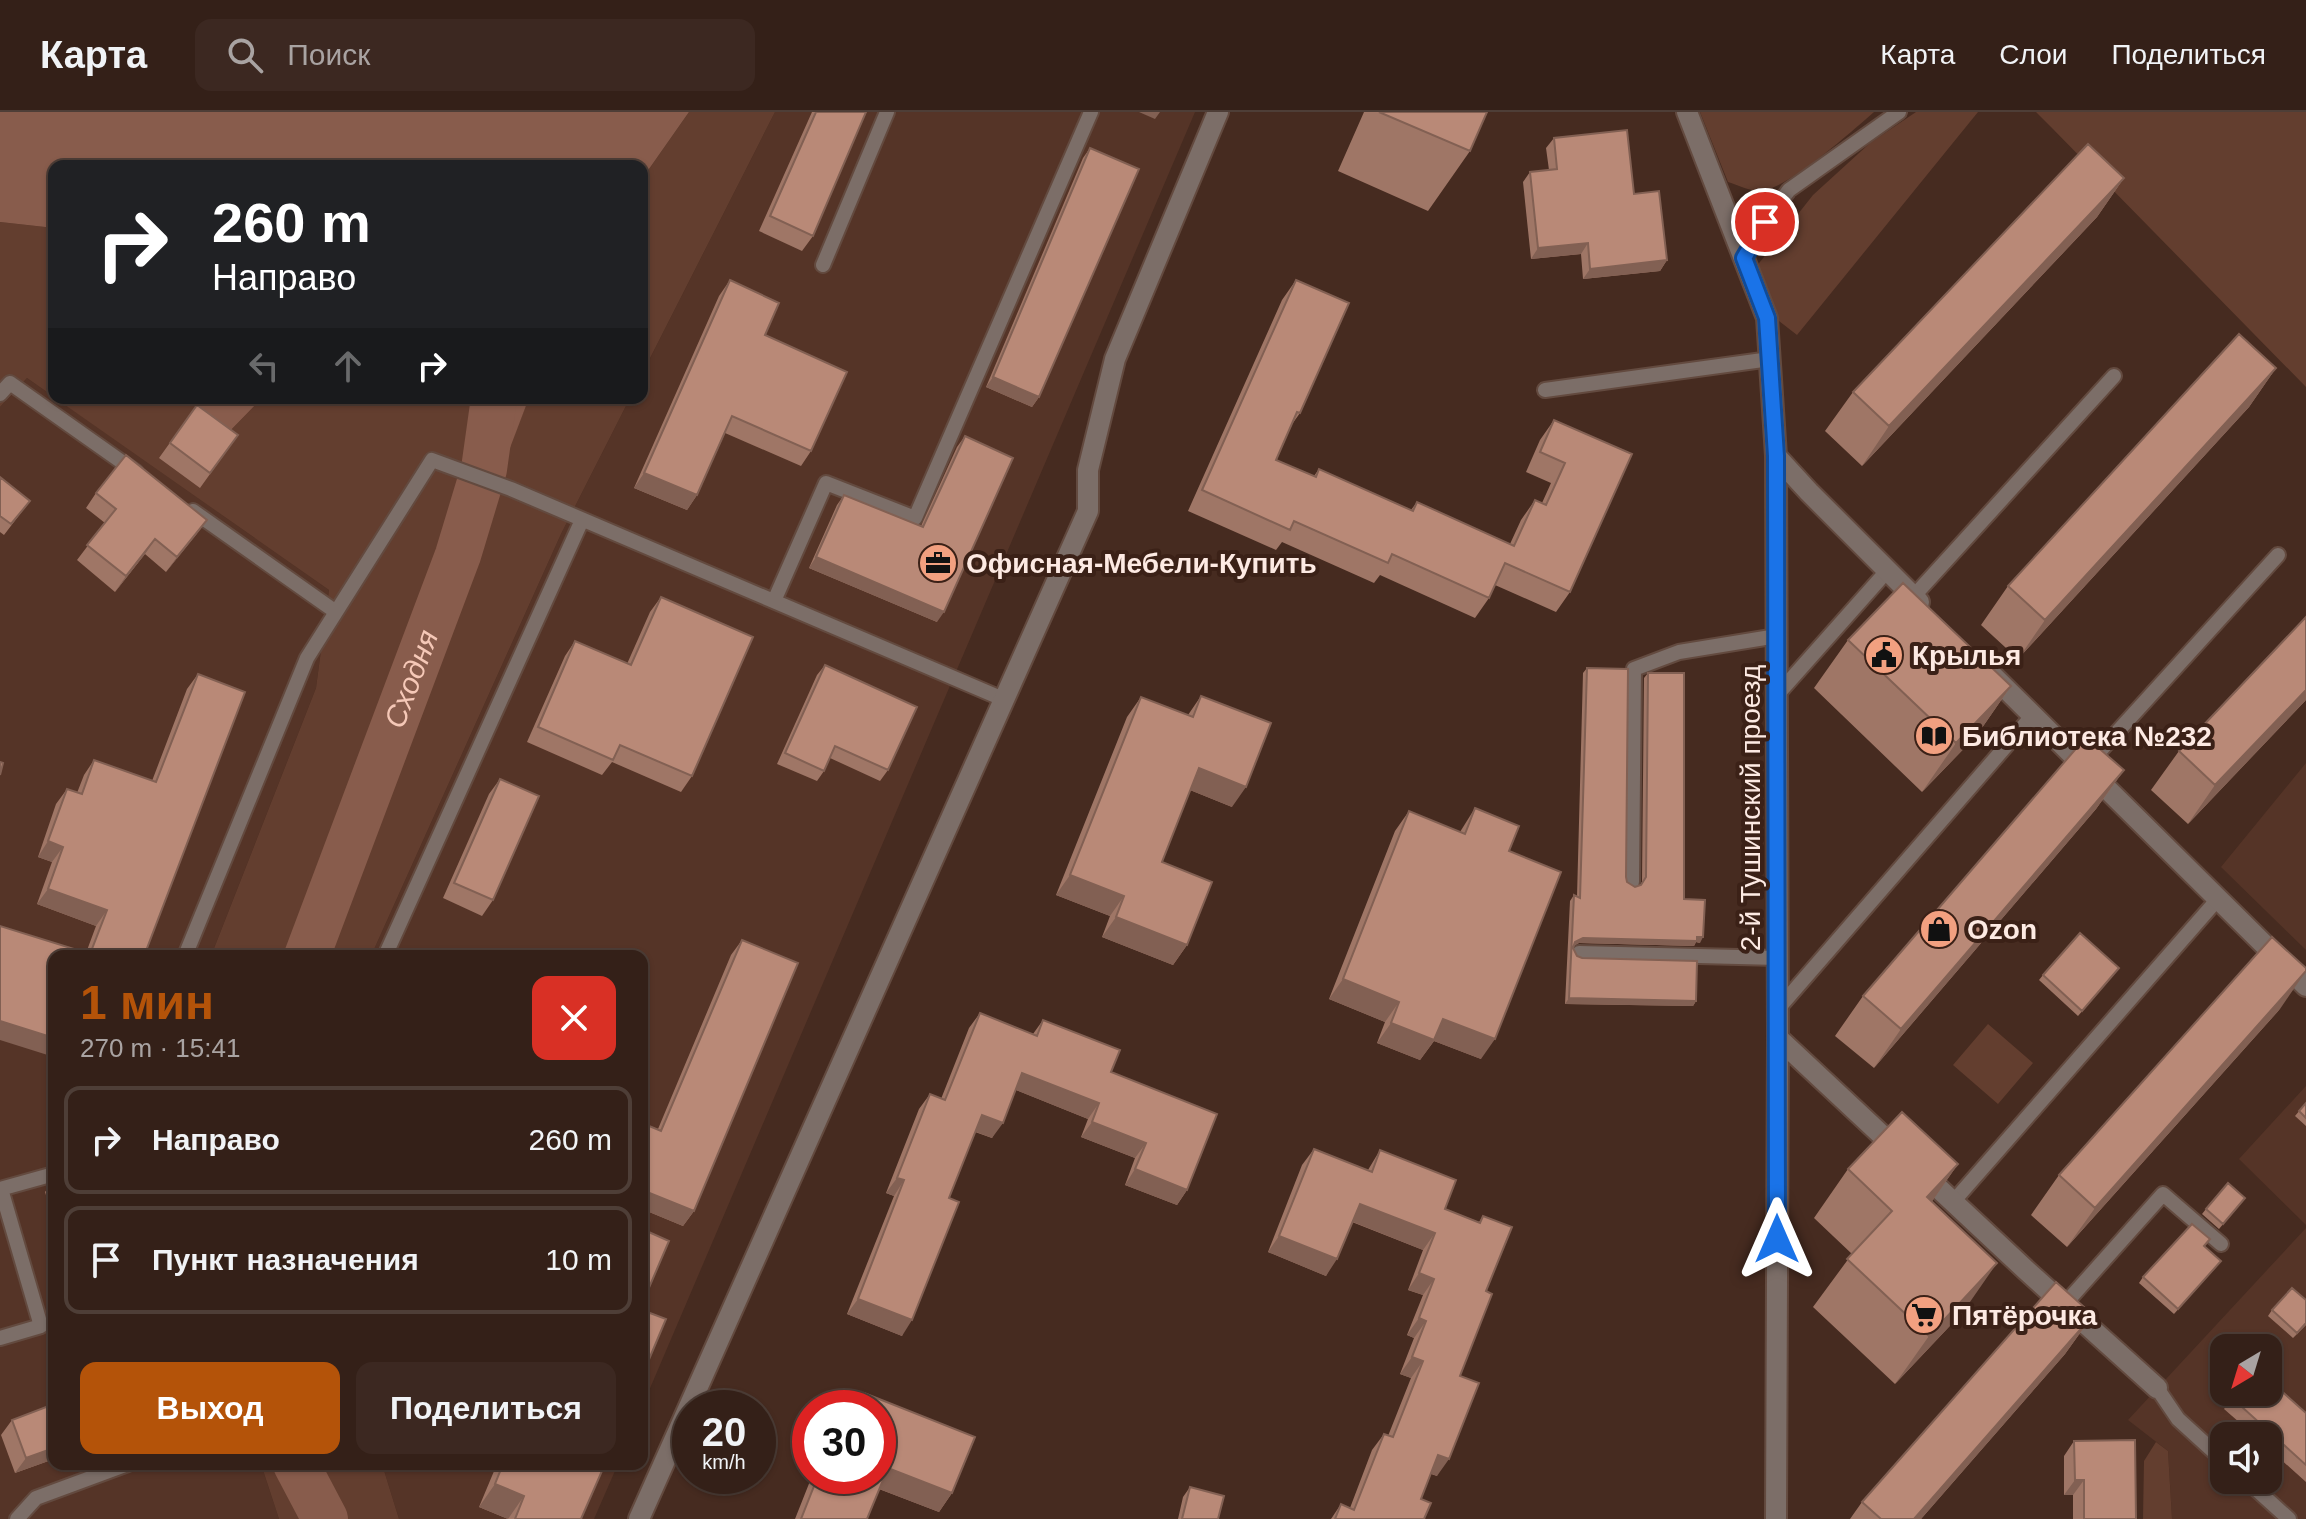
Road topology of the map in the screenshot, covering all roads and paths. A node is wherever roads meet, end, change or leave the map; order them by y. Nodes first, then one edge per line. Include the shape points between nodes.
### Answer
1 (887, 112) edge
2 (1091, 112) edge
3 (1218, 112) edge
4 (1687, 112) edge
5 (1899, 112) edge
6 (1744, 258) junction
7 (823, 265) dead end
8 (1770, 359) junction
9 (2114, 376) dead end
10 (1545, 390) dead end
11 (0, 394) edge
12 (1776, 456) junction
13 (151, 482) edge
14 (177, 500) edge
15 (582, 520) junction
16 (2278, 555) dead end
17 (1887, 571) junction
18 (1913, 597) junction
19 (774, 601) junction
20 (336, 612) junction
21 (1935, 618) edge
22 (1777, 636) junction
23 (1978, 662) edge
24 (1777, 695) junction
25 (1003, 699) junction
26 (2032, 716) junction
27 (2085, 768) junction
28 (1632, 882) edge
29 (2217, 900) junction
30 (187, 950) edge
31 (388, 950) edge
32 (1579, 953) edge
33 (1778, 958) junction
34 (2306, 986) edge
35 (1778, 1009) junction
36 (1778, 1038) junction
37 (48, 1176) edge
38 (0, 1189) edge
39 (1953, 1202) junction
40 (2221, 1244) dead end
41 (2064, 1305) junction
42 (47, 1319) edge
43 (0, 1338) edge
44 (2157, 1388) joint
45 (2210, 1448) edge
46 (112, 1470) edge
47 (2261, 1494) edge
48 (17, 1519) edge
49 (639, 1519) edge
50 (1776, 1519) edge
51 (2289, 1519) edge

1 - 7 lane
2 - 19 lane via 915,518 826,483
3 - 25 street via 1115,359 1088,470 1088,511
4 - 6 street, 2-й Тушинский проезд
5 - 6 lane via 1789,190
6 - 8 street, 2-й Тушинский проезд via 1767,318
8 - 10 lane
8 - 12 street, 2-й Тушинский проезд
9 - 18 lane
11 - 13 lane via 10,383
12 - 17 street
12 - 22 street, 2-й Тушинский проезд
14 - 20 lane
15 - 19 lane
15 - 20 lane via 432,460
15 - 31 lane
16 - 27 lane
17 - 18 street
17 - 24 lane
18 - 21 street
19 - 25 lane
20 - 30 lane via 307,658
22 - 24 street, 2-й Тушинский проезд
22 - 28 lane via 1679,652 1634,669
23 - 26 street
24 - 33 street, 2-й Тушинский проезд
25 - 49 street
26 - 27 street
26 - 35 lane
27 - 29 street
29 - 34 street
29 - 39 lane
32 - 33 lane
33 - 35 street, 2-й Тушинский проезд
35 - 36 street, 2-й Тушинский проезд
36 - 39 street
36 - 50 street, 2-й Тушинский проезд
37 - 38 lane
38 - 42 lane
39 - 41 street
40 - 41 lane via 2163,1194
41 - 44 street
42 - 43 lane via 41,1326
44 - 45 lane via 2178,1419
46 - 48 lane via 36,1498
47 - 51 lane

